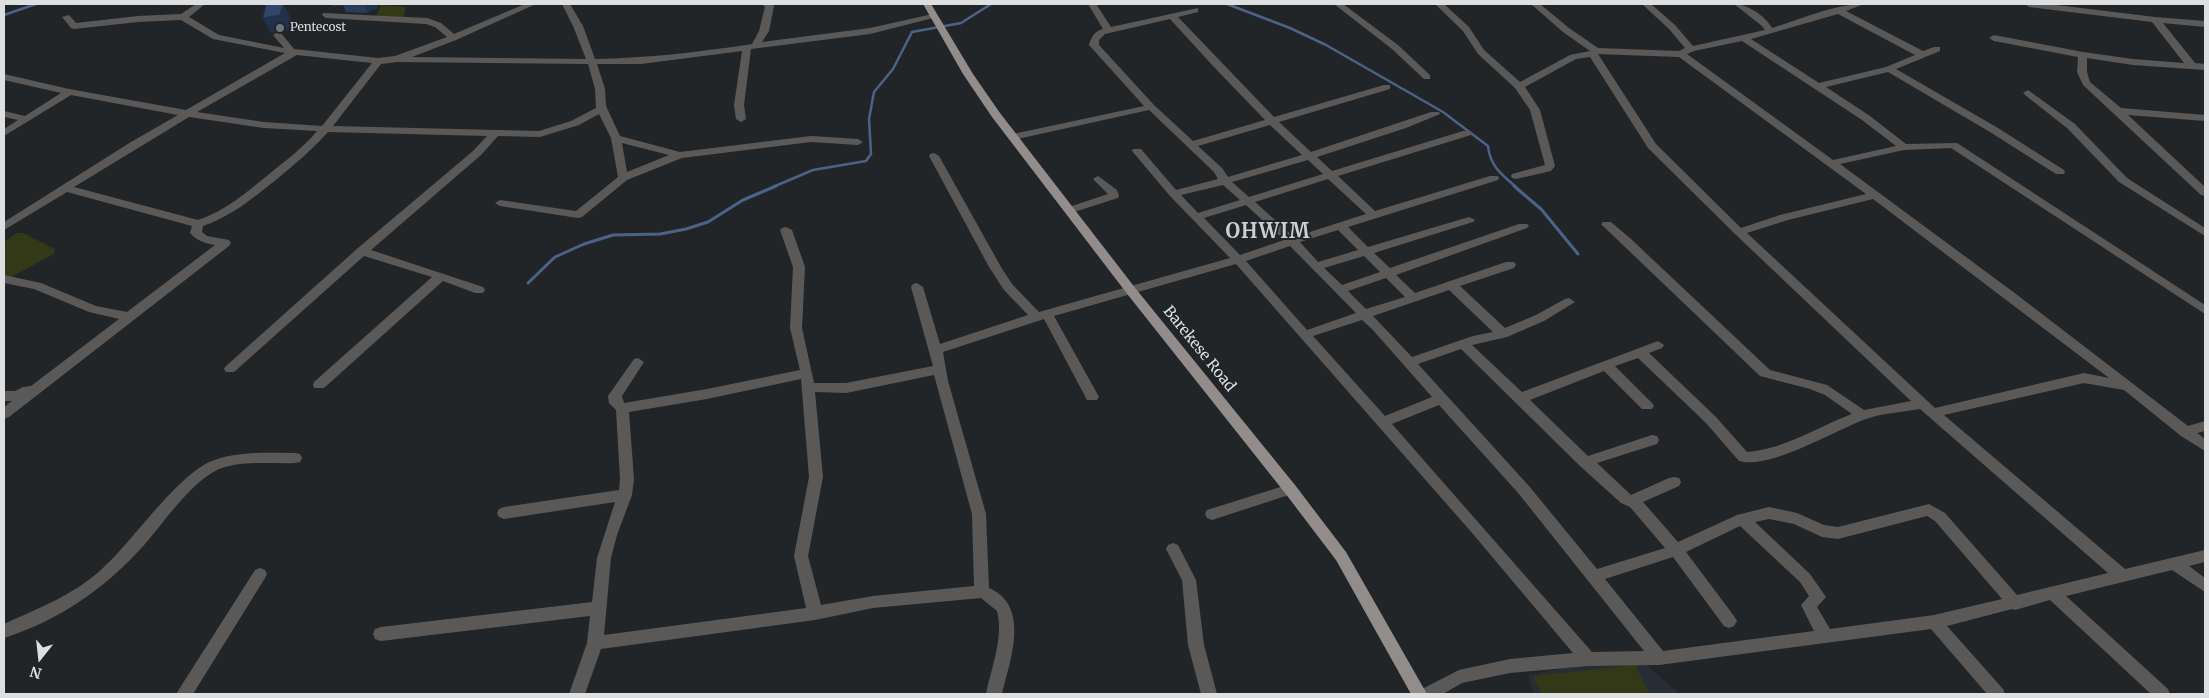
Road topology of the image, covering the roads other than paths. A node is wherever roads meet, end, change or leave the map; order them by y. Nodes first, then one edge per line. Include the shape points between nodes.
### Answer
1 (201, 4) edge
2 (532, 4) edge
3 (566, 4) edge
4 (766, 4) edge
5 (927, 4) edge
6 (1092, 4) edge
7 (1338, 4) edge
8 (1439, 4) edge
9 (1535, 4) edge
10 (1646, 4) edge
11 (1738, 4) edge
12 (1860, 4) edge
13 (2029, 4) edge
14 (1195, 10) dead end
15 (1837, 10) junction
16 (326, 15) dead end
17 (1172, 15) junction
18 (66, 17) dead end
19 (183, 17) junction
20 (2155, 20) junction
21 (938, 24) junction
22 (2205, 24) edge
23 (1109, 31) junction
24 (1770, 32) junction
25 (278, 36) dead end
26 (453, 38) junction
27 (1744, 38) junction
28 (1994, 38) dead end
29 (751, 47) junction
30 (1937, 49) dead end
31 (292, 51) junction
32 (1595, 52) junction
33 (1686, 52) junction
34 (1920, 54) junction
35 (2083, 55) junction
36 (397, 59) junction
37 (378, 61) junction
38 (592, 62) junction
39 (2191, 65) junction
40 (2205, 67) edge
41 (1889, 69) junction
42 (4, 77) edge
43 (1427, 77) dead end
44 (1519, 86) junction
45 (1818, 86) junction
46 (1387, 87) dead end
47 (69, 92) junction
48 (2028, 93) dead end
49 (1151, 107) junction
50 (603, 108) junction
51 (2118, 111) junction
52 (4, 114) edge
53 (189, 114) junction
54 (1435, 114) dead end
55 (26, 119) junction
56 (741, 119) dead end
57 (2203, 120) edge
58 (1273, 122) junction
59 (326, 128) junction
60 (4, 133) edge
61 (1467, 133) dead end
62 (494, 134) junction
63 (616, 138) junction
64 (1013, 138) junction
65 (858, 142) dead end
66 (1190, 145) junction
67 (1904, 147) junction
68 (1137, 151) dead end
69 (680, 155) junction
70 (934, 156) dead end
71 (1309, 156) junction
72 (1832, 164) junction
73 (2060, 172) dead end
74 (1331, 175) junction
75 (1516, 176) dead end
76 (623, 178) junction
77 (1494, 178) dead end
78 (1098, 179) dead end
79 (1225, 181) junction
80 (64, 188) junction
81 (2205, 193) edge
82 (1174, 194) junction
83 (1874, 195) junction
84 (1248, 202) junction
85 (500, 203) dead end
86 (1070, 210) junction
87 (1374, 216) junction
88 (1196, 217) junction
89 (1469, 220) dead end
90 (198, 224) junction
91 (1607, 224) dead end
92 (1523, 226) dead end
93 (4, 227) edge
94 (1341, 227) junction
95 (786, 230) dead end
96 (1739, 232) junction
97 (2205, 232) edge
98 (1292, 241) junction
99 (362, 251) junction
100 (1365, 251) junction
101 (1238, 260) junction
102 (1510, 265) dead end
103 (1316, 268) junction
104 (1388, 273) junction
105 (441, 276) junction
106 (4, 279) edge
107 (1451, 285) junction
108 (917, 287) dead end
109 (479, 290) dead end
110 (1340, 290) junction
111 (1132, 292) junction
112 (1413, 298) junction
113 (1569, 302) dead end
114 (2205, 310) edge
115 (1364, 314) junction
116 (1042, 316) junction
117 (129, 317) junction
118 (1504, 334) junction
119 (1304, 336) junction
120 (1463, 344) junction
121 (1658, 345) dead end
122 (936, 350) junction
123 (1640, 352) junction
124 (638, 362) dead end
125 (1409, 363) junction
126 (1606, 365) junction
127 (940, 369) junction
128 (230, 370) dead end
129 (807, 372) junction
130 (50, 379) junction
131 (319, 385) dead end
132 (2130, 386) junction
133 (808, 387) junction
134 (4, 396) edge
135 (1092, 397) dead end
136 (1521, 398) junction
137 (1440, 399) junction
138 (1647, 406) dead end
139 (622, 408) junction
140 (1928, 409) junction
141 (4, 414) edge
142 (1862, 415) junction
143 (1382, 423) junction
144 (2205, 426) edge
145 (2186, 432) junction
146 (1652, 440) dead end
147 (2205, 446) edge
148 (295, 458) dead end
149 (1585, 462) junction
150 (1674, 482) dead end
151 (1290, 489) junction
152 (625, 495) junction
153 (1635, 503) junction
154 (504, 513) dead end
155 (1212, 514) dead end
156 (1742, 519) junction
157 (1173, 550) dead end
158 (1676, 550) junction
159 (2205, 556) edge
160 (2176, 564) junction
161 (260, 574) dead end
162 (1592, 577) junction
163 (2123, 577) junction
164 (2205, 586) edge
165 (982, 592) junction
166 (2053, 594) junction
167 (2015, 604) junction
168 (598, 608) junction
169 (815, 613) junction
170 (1729, 620) dead end
171 (1934, 622) junction
172 (4, 631) edge
173 (381, 634) dead end
174 (1826, 636) junction
175 (595, 643) junction
176 (1659, 658) junction
177 (1588, 660) junction
178 (184, 694) edge
179 (576, 694) edge
180 (994, 694) edge
181 (1209, 694) edge
182 (1419, 694) edge
183 (1428, 694) edge
184 (1997, 694) edge
185 (2162, 694) edge

1 - 19 street
2 - 26 street
3 - 38 street
4 - 29 street via 770,6 764,31
5 - 21 main road, Barekese Road
6 - 23 street
7 - 43 street via 1395,46
8 - 44 street via 1466,28 1481,52
9 - 32 street
10 - 33 street via 1672,27
11 - 24 street via 1765,24
12 - 15 street
13 - 20 street
14 - 17 street
15 - 24 street
15 - 34 street
16 - 26 street via 427,22 438,25
17 - 23 street
17 - 58 street
18 - 19 street via 74,26
19 - 31 street via 216,37
20 - 22 street
20 - 39 street
21 - 29 street
21 - 64 main road, Barekese Road
23 - 49 street via 1102,32 1094,45
24 - 27 street
25 - 31 street
26 - 36 street
27 - 33 street
27 - 45 street
28 - 35 street
29 - 38 street via 698,55
29 - 56 street via 740,106
30 - 34 street
31 - 37 street
31 - 53 street
32 - 33 street
32 - 44 street via 1573,57
32 - 96 street via 1652,146
33 - 72 street via 1718,84
34 - 41 street
35 - 39 street
35 - 51 street via 2082,72 2086,83
36 - 37 street
36 - 38 street
37 - 59 street
38 - 50 street
39 - 40 street
41 - 45 street
41 - 73 street
42 - 47 street
44 - 75 street via 1536,110 1550,166
45 - 67 street
46 - 58 street
47 - 53 street
47 - 55 street
48 - 97 street via 2071,126 2124,180
49 - 64 street
49 - 66 street
50 - 62 street via 576,123 540,134
50 - 63 street
51 - 57 street
51 - 81 street
52 - 55 street
53 - 59 street via 264,125
53 - 80 street
54 - 71 street
55 - 60 street
58 - 66 street
58 - 71 street
59 - 62 street
59 - 90 street via 308,147 235,207
61 - 74 street
62 - 99 street via 477,153
63 - 69 street
63 - 76 street
64 - 86 main road, Barekese Road
65 - 69 street via 811,139
66 - 79 street via 1218,170
67 - 72 street
67 - 114 street via 1953,145
68 - 82 street
69 - 76 street
70 - 116 street via 1008,287
71 - 74 street
71 - 79 street
72 - 83 street
74 - 84 street
74 - 87 street
76 - 85 street via 578,215
77 - 87 street
78 - 86 street via 1114,196
79 - 82 street
79 - 84 street
80 - 90 street
80 - 93 street
82 - 88 street
83 - 96 street via 1784,217
83 - 132 street
84 - 88 street
84 - 98 street
86 - 111 main road, Barekese Road
87 - 94 street
88 - 101 street
89 - 100 street
90 - 117 street via 196,233 200,237 226,243
91 - 142 street via 1765,373 1809,383 1829,392
92 - 104 street
94 - 98 street
94 - 100 street
95 - 129 street via 798,267 796,328
96 - 140 street
98 - 101 street
98 - 103 street
99 - 105 street
99 - 128 street
100 - 103 street
100 - 104 street
101 - 111 street
101 - 119 street
102 - 107 street
103 - 110 street
104 - 110 street
104 - 112 street
105 - 109 street
105 - 131 street
106 - 117 street via 38,286 93,309
107 - 112 street
107 - 118 street
108 - 122 street
110 - 115 street
111 - 116 street
111 - 151 main road, Barekese Road
112 - 115 street
113 - 118 street
115 - 119 street
115 - 125 street
116 - 122 street
116 - 135 street
117 - 130 street
118 - 120 street
119 - 143 street
120 - 125 street
120 - 136 street
121 - 123 street
122 - 127 street
123 - 126 street
123 - 142 street via 1711,420 1744,457 1777,451
124 - 139 street via 616,396 616,403
125 - 137 street
126 - 136 street
126 - 138 street
127 - 133 street via 846,388
127 - 165 street via 979,514
129 - 133 street
129 - 139 street
130 - 134 street via 17,396
130 - 141 street
132 - 140 street via 2084,378
132 - 145 street
133 - 169 street via 816,477 801,556
136 - 149 street
137 - 143 street
137 - 162 street via 1524,490
139 - 152 street
140 - 142 street
140 - 163 street
143 - 177 street
144 - 145 street
145 - 147 street
146 - 149 street
148 - 172 street via 217,464 206,470 101,579 48,614
149 - 153 street via 1626,499
150 - 153 street via 1636,499
151 - 155 street
151 - 182 main road, Barekese Road via 1341,556
152 - 154 street
152 - 168 street via 604,558
153 - 158 street
156 - 158 street
156 - 167 street via 1769,513 1822,531 1838,533 1930,510 1940,517
156 - 174 street via 1805,578 1818,597 1810,605 1810,610
157 - 181 street via 1189,580 1196,645
158 - 162 street
158 - 170 street
159 - 160 street
160 - 163 street
160 - 164 street
161 - 178 street
162 - 176 street
163 - 166 street
165 - 169 street via 872,602
165 - 180 street via 994,596 1006,615
166 - 167 street
166 - 185 street
167 - 171 street
168 - 173 street
168 - 175 street
169 - 175 street
171 - 174 street
171 - 184 street
174 - 176 street
175 - 179 street
176 - 177 street
177 - 183 street via 1510,666 1459,677

